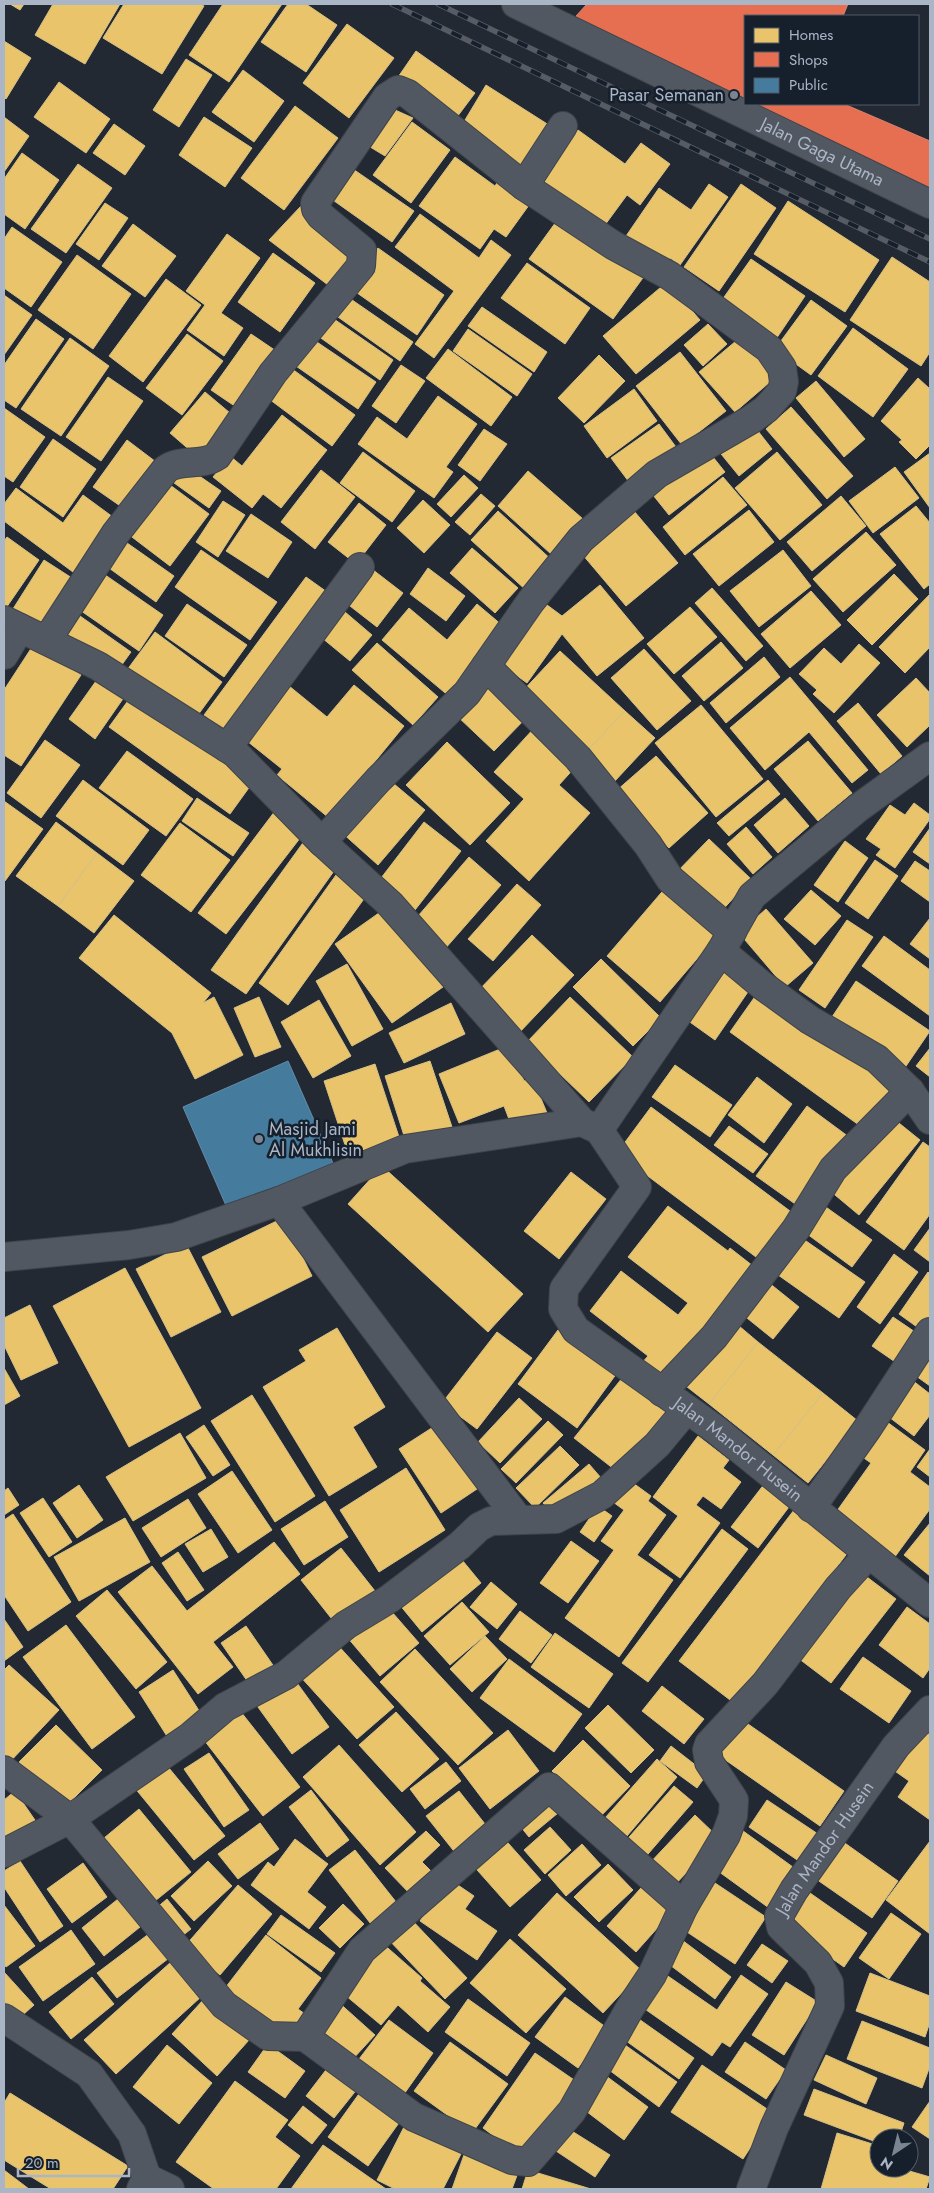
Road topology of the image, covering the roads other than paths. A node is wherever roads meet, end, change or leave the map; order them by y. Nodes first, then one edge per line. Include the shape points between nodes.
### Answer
1 (516, 4) edge
2 (561, 12) edge
3 (563, 126) dead end
4 (524, 186) junction
5 (929, 202) edge
6 (360, 567) dead end
7 (12, 624) edge
8 (47, 640) junction
9 (4, 655) edge
10 (486, 666) junction
11 (227, 748) junction
12 (930, 756) edge
13 (322, 842) junction
14 (726, 941) junction
15 (910, 1091) junction
16 (930, 1120) edge
17 (591, 1126) junction
18 (279, 1202) junction
19 (4, 1256) edge
20 (930, 1332) edge
21 (662, 1392) junction
22 (687, 1409) junction
23 (811, 1508) junction
24 (519, 1520) junction
25 (868, 1555) junction
26 (930, 1603) edge
27 (930, 1710) edge
28 (4, 1770) edge
29 (70, 1819) junction
30 (4, 1853) edge
31 (684, 1906) junction
32 (4, 2018) edge
33 (305, 2036) junction
34 (152, 2186) edge
35 (751, 2189) edge

1 - 2 street, Jalan Gaga Utama
2 - 5 street, Jalan Gaga Utama
3 - 4 street
4 - 8 street via 408,94 398,90 387,97 315,203 321,216 362,250 361,266 273,373 217,456 199,462 175,463 166,469 116,533
4 - 10 street via 613,245 670,276 769,349 782,368 784,382 782,391 766,409 657,474 581,538 531,601
6 - 11 street
7 - 8 street
7 - 9 street
8 - 11 street via 98,666
10 - 13 street via 467,693 378,780
10 - 14 street via 578,758 648,845 670,879
11 - 13 street
12 - 14 street via 858,808 752,896
13 - 17 street via 390,904
14 - 15 street via 763,986 810,1020 877,1059
14 - 17 street
15 - 16 street
15 - 21 street via 833,1169 796,1229 714,1338
17 - 18 street via 405,1149
17 - 21 street, Jalan Mandor Husein via 637,1187 564,1289 563,1309 576,1330
18 - 19 street via 176,1237 128,1245
18 - 24 street
20 - 23 street
21 - 22 street, Jalan Mandor Husein
22 - 23 street, Jalan Mandor Husein
22 - 24 street via 657,1445 602,1495 556,1519
23 - 25 street, Jalan Mandor Husein
24 - 29 street via 491,1520 479,1527 390,1599 346,1625 286,1675 225,1707 191,1736
25 - 26 street, Jalan Mandor Husein
25 - 31 street via 838,1588 765,1684 709,1744 709,1762 734,1800 733,1816 726,1835
27 - 35 street, Jalan Mandor Husein via 896,1746 779,1916 781,1927 818,1963 829,1982 830,2006 774,2128
28 - 29 street
29 - 30 street
29 - 33 street via 224,2005 268,2036
31 - 33 street via 549,1787 362,1950
31 - 33 street via 652,1975 572,2111 528,2162 512,2160 414,2116
32 - 34 street via 89,2074 132,2134

